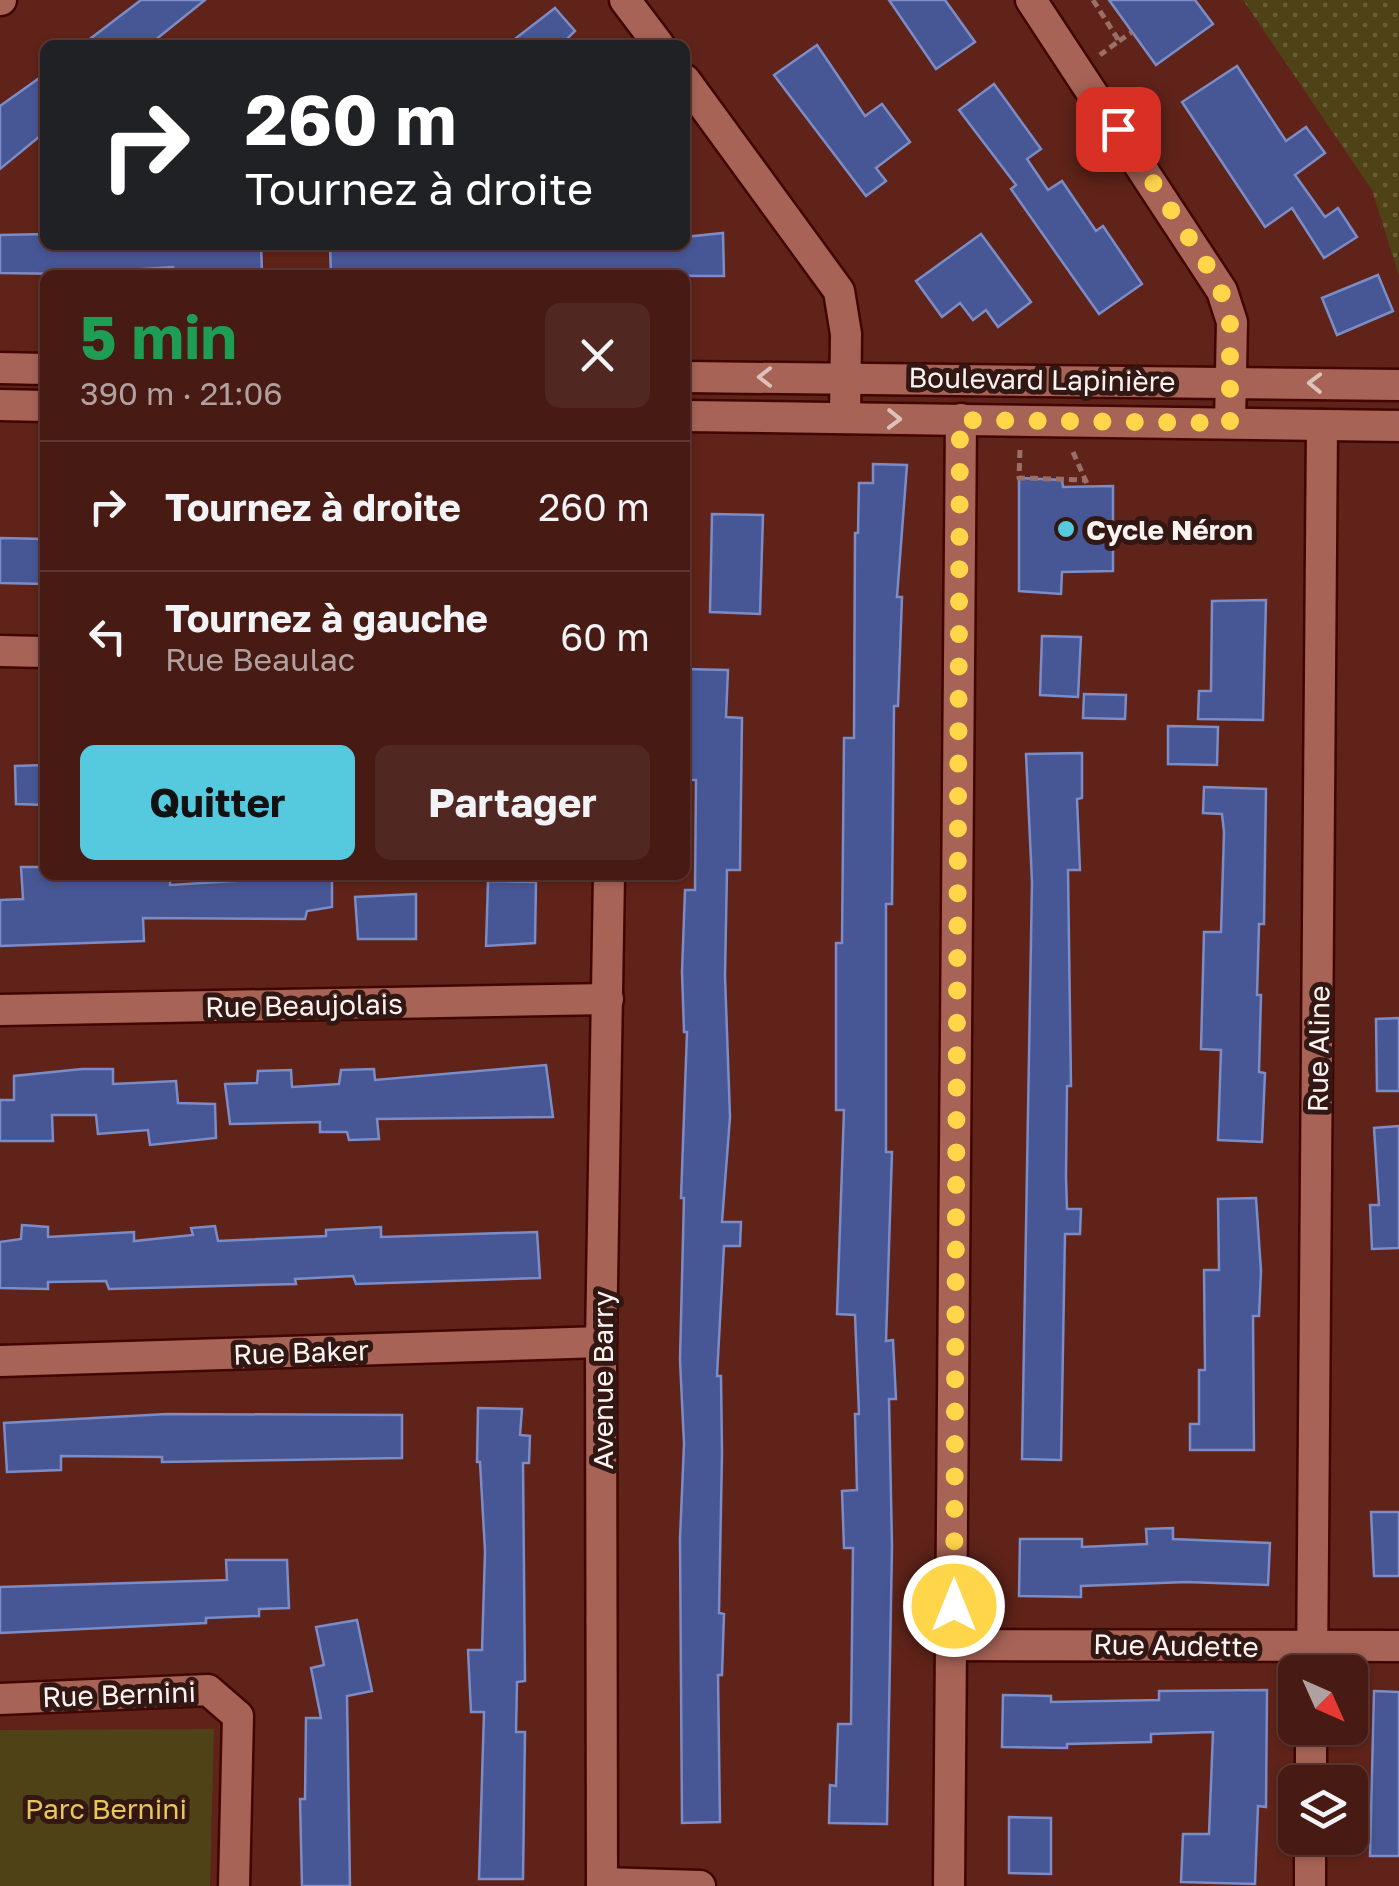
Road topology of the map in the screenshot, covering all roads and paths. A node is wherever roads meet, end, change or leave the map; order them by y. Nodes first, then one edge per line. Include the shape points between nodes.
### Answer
1 (625, 0) edge
2 (1032, 0) edge
3 (1093, 0) edge
4 (1132, 32) dead end
5 (655, 40) edge
6 (1119, 41) junction
7 (1080, 70) junction
8 (690, 87) edge
9 (0, 368) edge
10 (40, 369) edge
11 (690, 377) edge
12 (846, 378) junction
13 (1231, 381) junction
14 (1399, 385) edge
15 (0, 405) edge
16 (40, 406) edge
17 (690, 416) edge
18 (845, 418) junction
19 (960, 420) junction
20 (1230, 423) junction
21 (1322, 425) junction
22 (1399, 426) edge
23 (1021, 442) dead end
24 (1068, 442) dead end
25 (0, 651) edge
26 (40, 652) edge
27 (609, 880) edge
28 (608, 999) junction
29 (0, 1010) edge
30 (602, 1342) junction
31 (0, 1361) edge
32 (954, 1645) junction
33 (1399, 1646) edge
34 (1312, 1655) edge
35 (1343, 1655) edge
36 (1278, 1659) edge
37 (0, 1699) edge
38 (1310, 1855) edge
39 (602, 1885) edge
40 (234, 1886) edge
41 (700, 1886) edge
42 (950, 1886) edge
43 (1310, 1886) edge

1 - 5 street
2 - 7 street
3 - 6 path
4 - 6 path
6 - 7 path
7 - 13 street via 1222,291 1232,322
8 - 12 street via 836,283 844,308
9 - 10 street
12 -> 11 street, Boulevard Lapinière
12 - 13 street, Boulevard Lapinière
12 - 18 street
14 -> 13 street, Boulevard Lapinière
13 - 20 street
15 - 16 street
17 - 18 street, Boulevard Lapinière
18 -> 19 street, Boulevard Lapinière
19 - 20 street, Boulevard Lapinière
19 - 32 street
20 - 21 street, Boulevard Lapinière
21 - 22 street, Boulevard Lapinière
21 - 34 street, Rue Aline
23 - 24 path via 1019,478 1087,483
25 - 26 street
27 - 28 street, Avenue Barry
28 - 29 street, Rue Beaujolais
28 - 30 street, Avenue Barry
30 - 31 street, Rue Baker
30 - 39 street, Avenue Barry
32 - 36 street, Rue Audette
32 - 42 street
33 - 35 street, Rue Audette
37 - 40 street, Rue Bernini via 208,1690 238,1716
38 - 43 street
39 - 41 street

